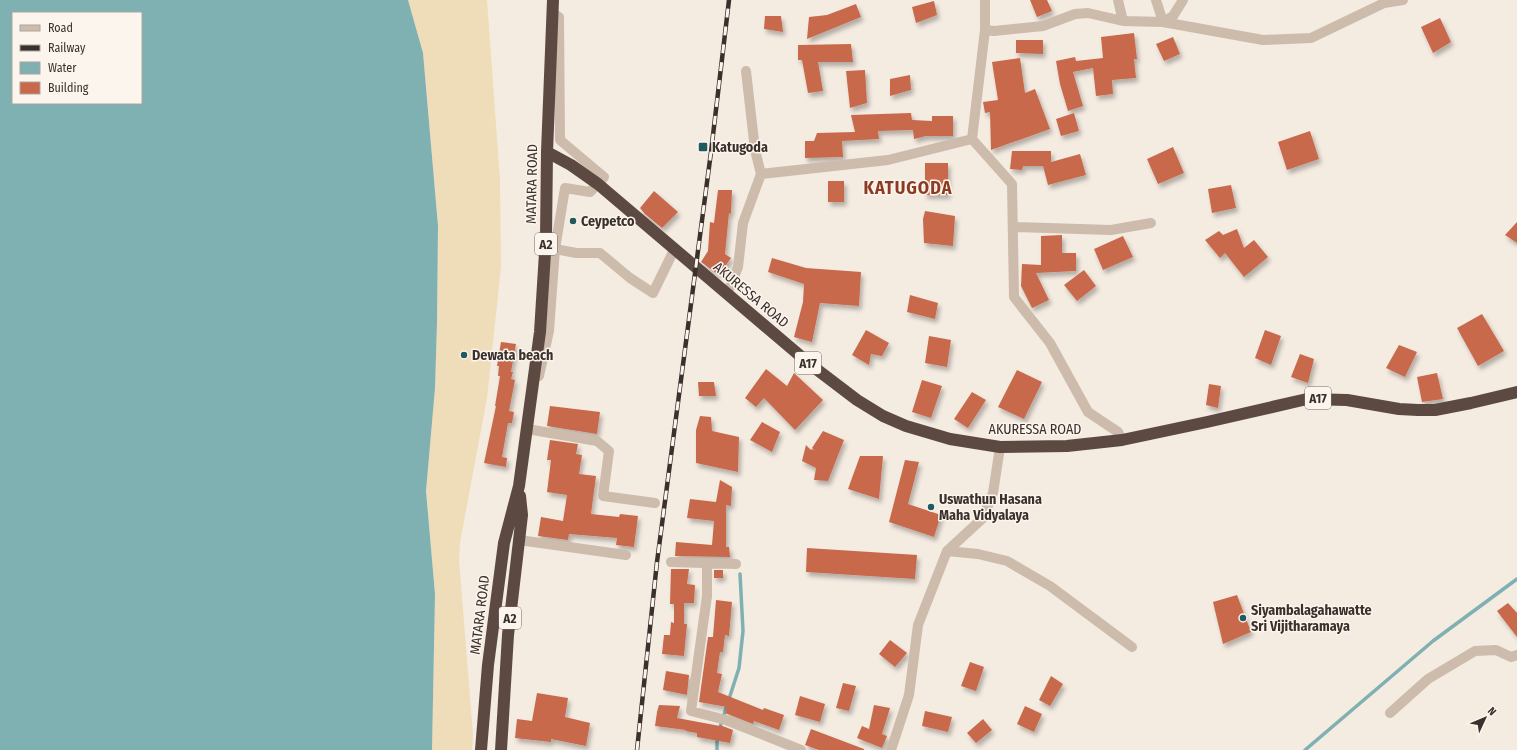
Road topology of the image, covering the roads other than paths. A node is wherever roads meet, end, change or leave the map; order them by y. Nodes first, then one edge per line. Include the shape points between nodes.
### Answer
1 (553, 0) edge
2 (985, 0) edge
3 (1118, 0) edge
4 (1156, 0) edge
5 (1183, 0) edge
6 (1403, 0) edge
7 (554, 14) junction
8 (1123, 21) junction
9 (1163, 22) junction
10 (985, 30) junction
11 (746, 71) dead end
12 (972, 139) junction
13 (547, 152) junction
14 (761, 174) junction
15 (598, 184) junction
16 (1151, 223) dead end
17 (1013, 228) junction
18 (555, 249) junction
19 (674, 250) junction
20 (727, 294) junction
21 (1517, 392) edge
22 (527, 429) junction
23 (1122, 440) junction
24 (1000, 446) junction
25 (519, 486) junction
26 (655, 504) dead end
27 (519, 540) junction
28 (947, 551) junction
29 (626, 555) dead end
30 (671, 562) dead end
31 (707, 564) junction
32 (736, 564) dead end
33 (1132, 647) dead end
34 (1517, 655) edge
35 (1390, 713) dead end
36 (481, 750) edge
37 (501, 750) edge
38 (801, 750) edge
39 (891, 750) edge

1 - 7 highway, MATARA ROAD / A2
2 - 10 street
3 - 8 street
4 - 9 street
5 - 9 street via 1173,16
6 - 9 street via 1384,3 1312,38 1263,40
7 - 13 highway, MATARA ROAD / A2
7 - 15 street via 559,18 560,140 604,177
8 - 9 street
8 - 10 street via 1088,13 1075,14 1042,26
10 - 12 street
11 - 14 street via 755,150
12 - 14 street via 888,160
12 - 17 street via 1012,184
13 - 15 highway, AKURESSA ROAD / A17
13 - 22 highway, MATARA ROAD / A2 via 546,237 540,332
14 - 20 street via 743,224 738,267
15 - 18 street via 590,192 565,188
15 - 19 highway, AKURESSA ROAD / A17
16 - 17 street via 1111,230
17 - 23 street via 1014,297 1050,343 1088,412 1118,432
18 - 19 street via 576,253 600,253 653,293
18 - 22 street via 549,331
19 - 20 highway, AKURESSA ROAD / A17
20 - 24 highway, AKURESSA ROAD / A17 via 810,365 883,416 950,439
21 - 23 highway, AKURESSA ROAD / A17 via 1435,410 1388,408 1347,400 1307,399
22 - 25 highway, MATARA ROAD / A2
22 - 26 street via 597,441 610,451 603,496
23 - 24 highway, AKURESSA ROAD / A17 via 1067,446
24 - 28 street via 993,493 983,518
25 - 27 highway, MATARA ROAD / A2 via 522,515
25 - 36 highway, MATARA ROAD / A2 via 504,543 488,665
27 - 29 street
27 - 37 highway, MATARA ROAD / A2 via 508,636
28 - 33 street via 978,554 1007,561 1050,586
28 - 39 street via 918,625 909,695
30 - 31 street
31 - 32 street
31 - 38 street via 707,596 691,711 726,720
34 - 35 street via 1510,657 1496,650 1475,651 1428,679

